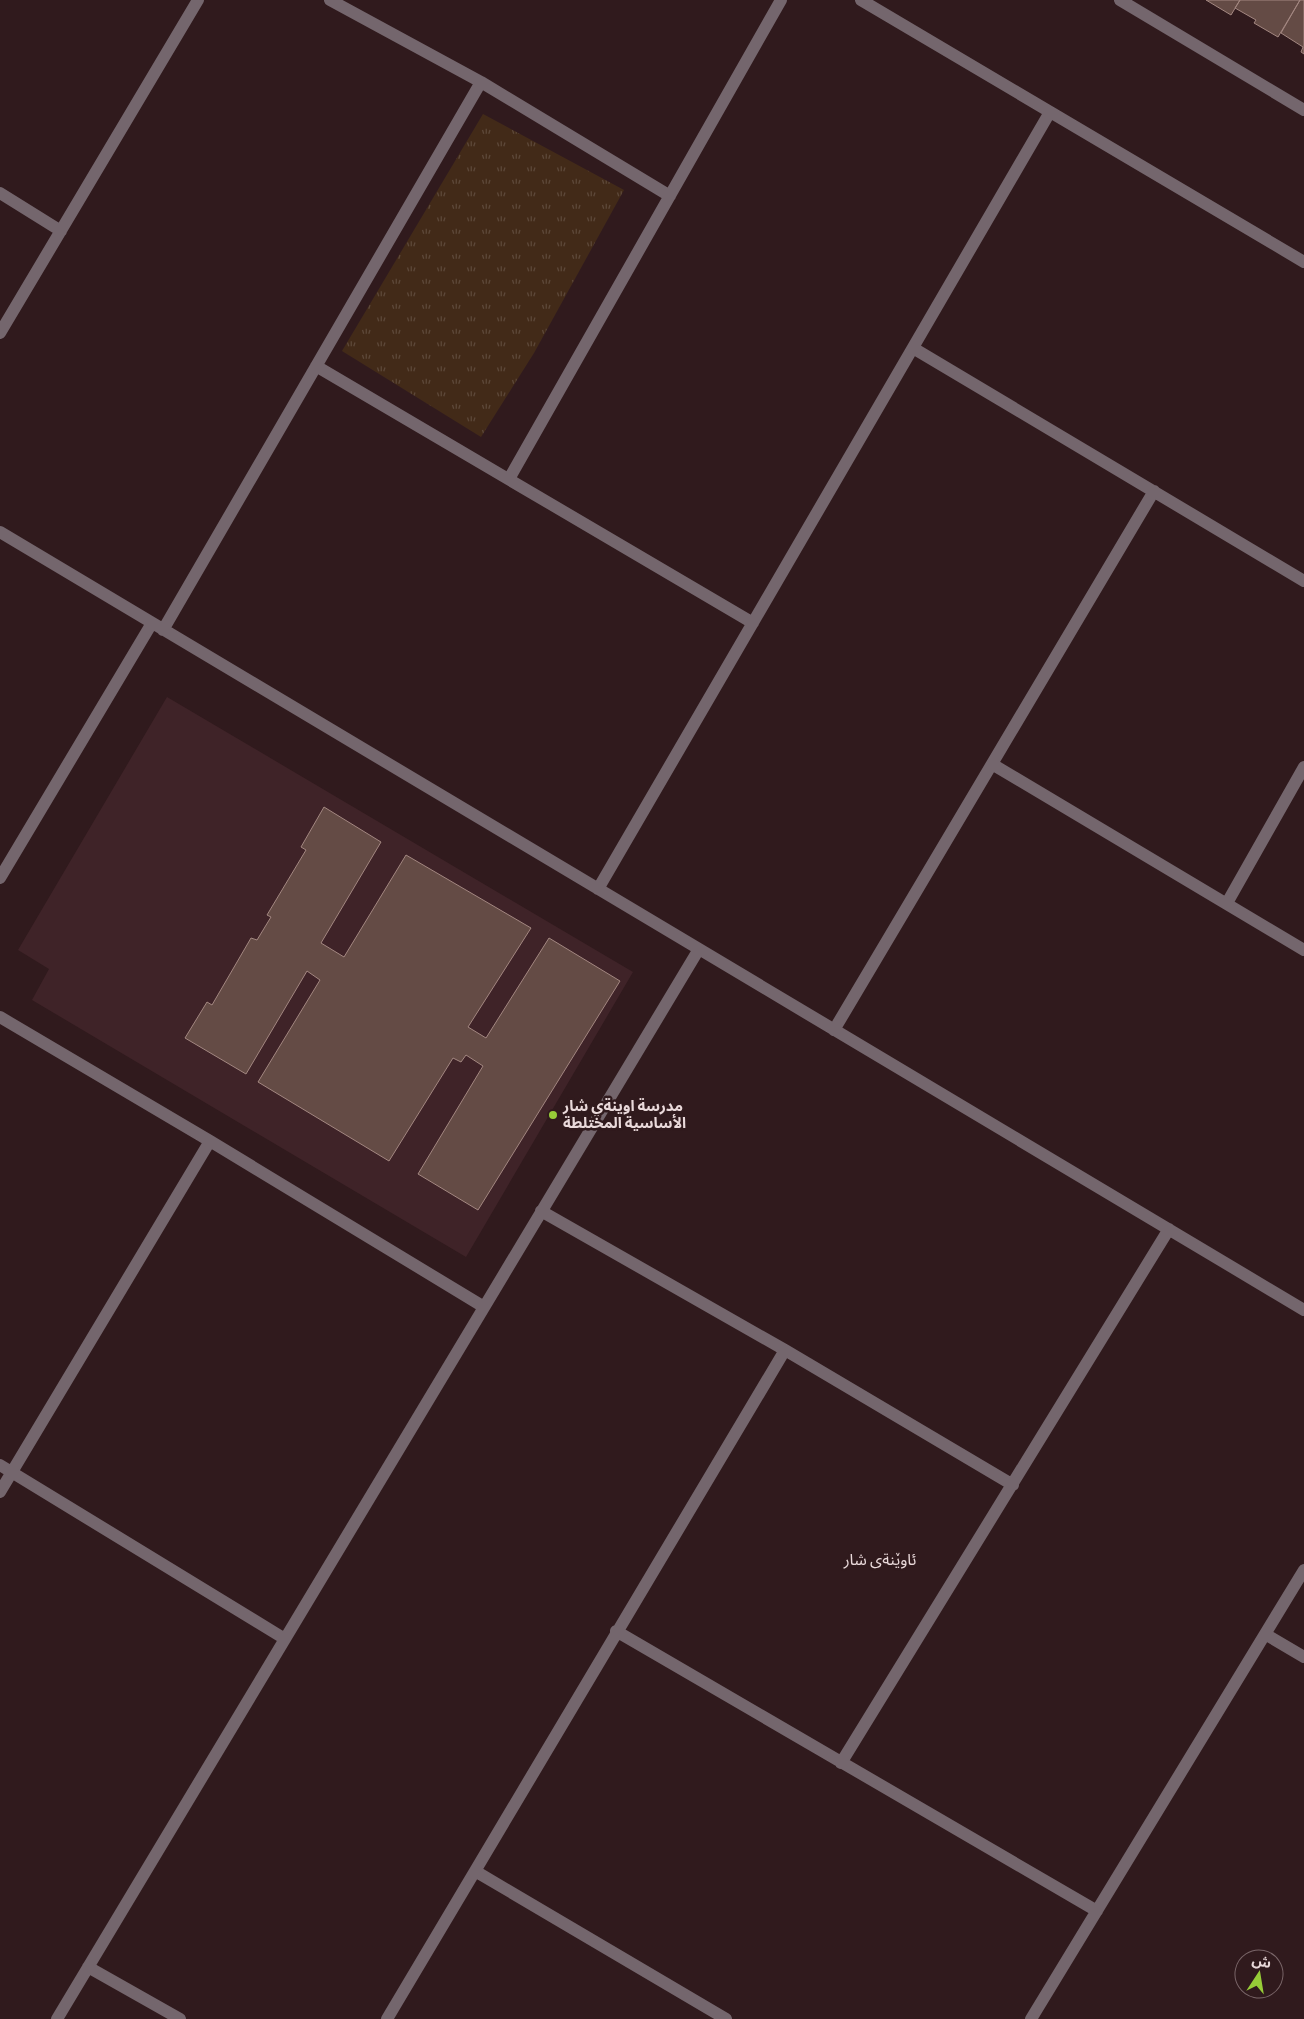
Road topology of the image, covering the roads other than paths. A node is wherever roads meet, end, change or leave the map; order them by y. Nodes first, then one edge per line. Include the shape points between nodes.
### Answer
1 (198, 0) edge
2 (330, 0) edge
3 (781, 0) edge
4 (861, 0) edge
5 (1120, 0) edge
6 (481, 82) junction
7 (1304, 110) edge
8 (1050, 112) junction
9 (0, 193) edge
10 (670, 196) junction
11 (61, 231) junction
12 (1304, 262) edge
13 (0, 333) edge
14 (913, 348) junction
15 (316, 366) junction
16 (509, 479) junction
17 (1154, 491) junction
18 (0, 532) edge
19 (1304, 581) edge
20 (753, 623) junction
21 (158, 626) junction
22 (992, 764) junction
23 (1304, 767) edge
24 (0, 878) edge
25 (598, 889) junction
26 (1227, 903) junction
27 (699, 949) junction
28 (1304, 950) edge
29 (0, 1017) edge
30 (834, 1030) junction
31 (210, 1141) junction
32 (541, 1211) junction
33 (1170, 1229) junction
34 (484, 1307) junction
35 (1304, 1310) edge
36 (785, 1350) junction
37 (0, 1465) edge
38 (12, 1472) junction
39 (1013, 1484) junction
40 (0, 1492) edge
41 (1304, 1570) edge
42 (616, 1631) junction
43 (1265, 1634) junction
44 (285, 1638) junction
45 (1304, 1657) edge
46 (841, 1763) junction
47 (475, 1871) junction
48 (1096, 1911) junction
49 (88, 1966) junction
50 (57, 2019) edge
51 (180, 2019) edge
52 (387, 2019) edge
53 (726, 2019) edge
54 (1031, 2019) edge

1 - 11 street
2 - 6 street
3 - 10 street
4 - 8 street
5 - 7 street
6 - 10 street
6 - 15 street
8 - 12 street
8 - 14 street
9 - 11 street
10 - 16 street
11 - 13 street
14 - 17 street
14 - 20 street
15 - 16 street
15 - 21 street
16 - 20 street
17 - 19 street
17 - 22 street
18 - 21 street
20 - 25 street
21 - 24 street
21 - 25 street
22 - 26 street
22 - 30 street
23 - 26 street
25 - 27 street
26 - 28 street
27 - 30 street
27 - 32 street
29 - 31 street
30 - 33 street
31 - 34 street
31 - 38 street
32 - 34 street
32 - 36 street
33 - 35 street
33 - 39 street
34 - 44 street
36 - 39 street
36 - 42 street
37 - 38 street
38 - 40 street
38 - 44 street
39 - 46 street
41 - 43 street
42 - 46 street
42 - 47 street
43 - 45 street
43 - 48 street
44 - 49 street
46 - 48 street
47 - 52 street
47 - 53 street
48 - 54 street
49 - 50 street
49 - 51 street

